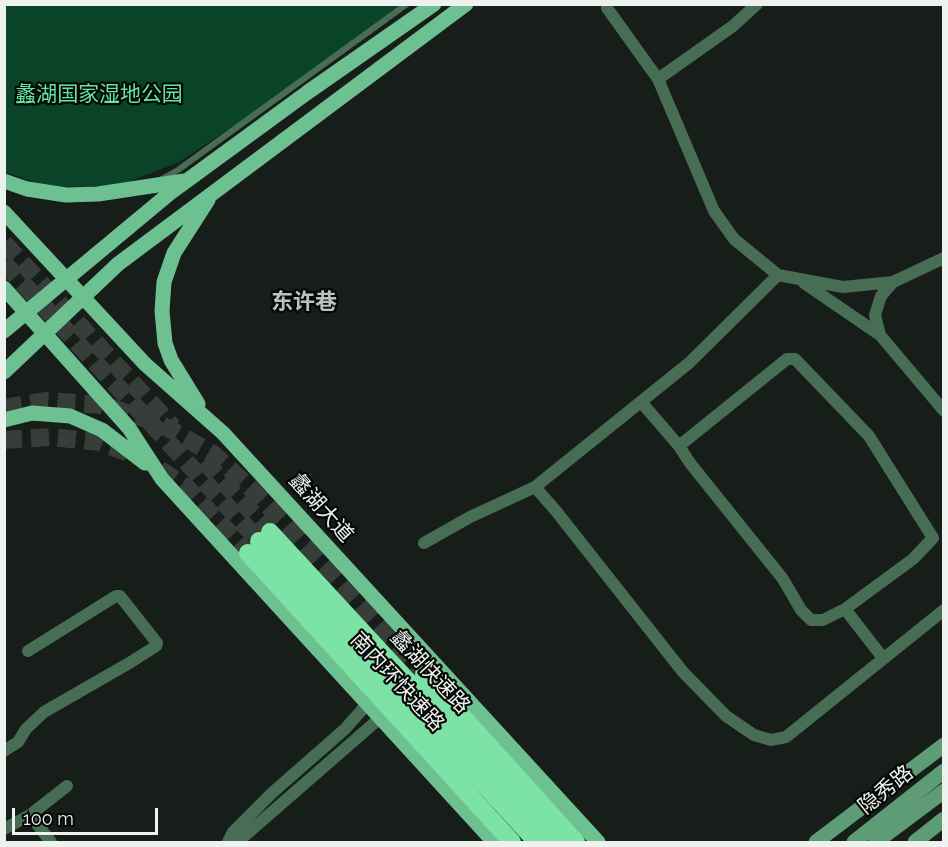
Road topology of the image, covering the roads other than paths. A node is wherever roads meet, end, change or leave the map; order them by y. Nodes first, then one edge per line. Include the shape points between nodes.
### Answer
1 (407, 4) edge
2 (434, 4) edge
3 (466, 4) edge
4 (757, 4) edge
5 (605, 6) edge
6 (658, 79) junction
7 (4, 181) edge
8 (187, 181) junction
9 (147, 187) junction
10 (217, 188) junction
11 (4, 212) edge
12 (944, 258) edge
13 (778, 275) junction
14 (66, 277) junction
15 (801, 281) junction
16 (893, 282) junction
17 (4, 288) edge
18 (83, 296) junction
19 (26, 311) junction
20 (4, 331) edge
21 (45, 332) junction
22 (880, 334) junction
23 (4, 372) edge
24 (642, 403) junction
25 (944, 411) edge
26 (205, 414) junction
27 (4, 420) edge
28 (679, 446) junction
29 (162, 479) junction
30 (535, 487) junction
31 (259, 542) junction
32 (424, 543) dead end
33 (845, 609) junction
34 (944, 610) edge
35 (28, 651) dead end
36 (883, 658) junction
37 (424, 674) tunnel mouth
38 (367, 704) junction
39 (380, 718) junction
40 (944, 745) edge
41 (4, 752) edge
42 (944, 771) edge
43 (67, 786) dead end
44 (944, 790) edge
45 (30, 815) junction
46 (944, 819) edge
47 (5, 827) edge
48 (51, 843) edge
49 (229, 843) edge
50 (494, 843) edge
51 (512, 843) edge
52 (537, 843) edge
53 (556, 843) edge
54 (576, 843) edge
55 (597, 843) edge
56 (816, 843) edge
57 (854, 843) edge
58 (876, 843) edge
59 (915, 843) edge

1 - 9 lane via 178,170
2 - 8 main road
3 - 10 main road
4 - 6 street via 733,26
5 - 6 street
6 - 13 street via 714,210 734,238
7 - 9 main road via 66,195
8 - 9 main road
8 - 14 main road
10 - 18 main road
10 - 26 main road via 178,243 164,282 162,311 171,360
11 - 14 main road, 蠡湖大道
12 - 16 street
13 - 15 street
13 - 24 street via 689,363
14 - 18 main road, 蠡湖大道
14 - 19 main road
15 - 16 street via 843,287
15 - 22 street
16 - 22 street via 880,296 875,315
17 - 19 main road
18 - 21 main road
18 - 26 main road, 蠡湖大道 via 163,382
19 - 20 main road
19 - 21 main road
21 - 23 main road
21 - 29 main road via 129,428
22 - 25 street
24 - 28 street
24 - 30 street
26 - 55 main road, 蠡湖大道
27 - 29 main road via 32,413 70,416 102,430
28 - 33 street via 811,620 823,620
28 - 33 street via 786,359 799,362 869,436 933,538 913,559
29 - 38 main road
30 - 32 street
30 - 36 street via 683,672 726,716 754,735 771,740 786,737
31 - 51 highway, 南内环快速路
31 - 52 highway, 蠡湖快速路
31 - 53 highway, 蠡湖快速路
33 - 36 street
34 - 36 street
35 - 41 street via 116,596 120,596 157,643 44,712
37 - 54 highway
38 - 39 main road
38 - 49 street via 345,729 256,808 233,832
39 - 49 street via 241,839
39 - 50 main road
40 - 56 main road
42 - 57 main road, 隐秀路
43 - 45 street
44 - 58 main road, 隐秀路
45 - 47 street
45 - 48 street
46 - 59 main road

